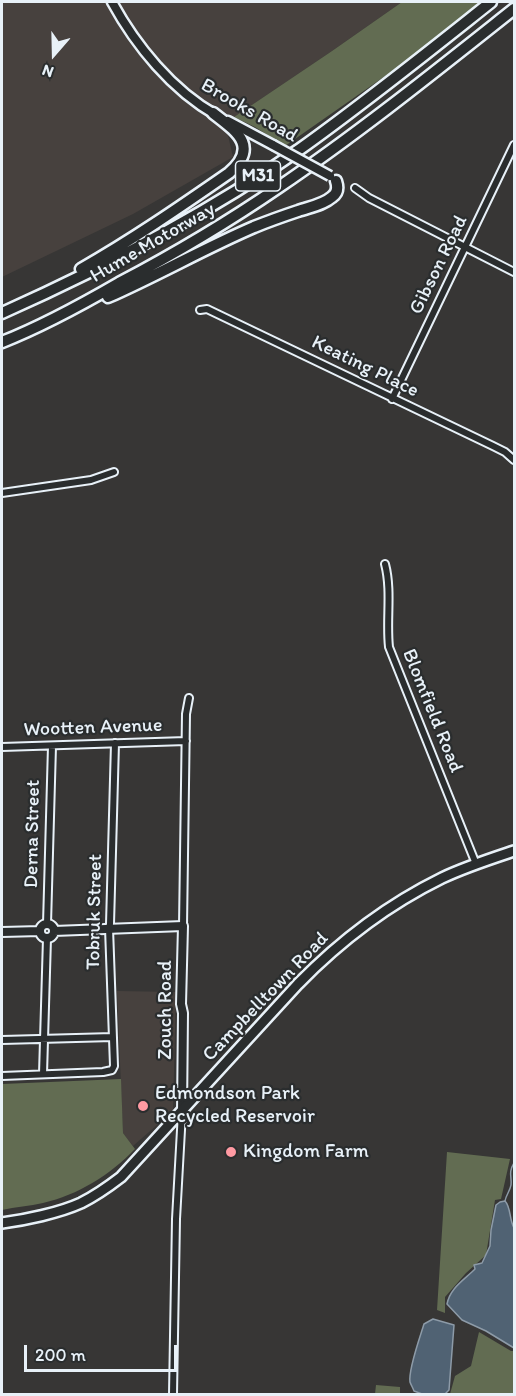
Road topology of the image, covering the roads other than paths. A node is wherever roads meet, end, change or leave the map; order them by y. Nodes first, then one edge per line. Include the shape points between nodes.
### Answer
1 (112, 2) edge
2 (491, 2) edge
3 (514, 9) edge
4 (213, 113) junction
5 (514, 145) edge
6 (333, 178) joint
7 (355, 188) dead end
8 (466, 248) junction
9 (514, 272) edge
10 (200, 310) dead end
11 (2, 312) edge
12 (46, 324) junction
13 (2, 342) edge
14 (392, 399) junction
15 (514, 460) edge
16 (114, 472) dead end
17 (2, 493) edge
18 (385, 564) dead end
19 (189, 698) dead end
20 (186, 741) junction
21 (115, 743) junction
22 (51, 746) junction
23 (2, 747) edge
24 (514, 851) edge
25 (476, 864) junction
26 (47, 924) junction
27 (183, 926) junction
28 (109, 928) junction
29 (40, 931) junction
30 (54, 931) junction
31 (2, 932) edge
32 (48, 938) junction
33 (113, 1036) junction
34 (44, 1039) junction
35 (2, 1040) edge
36 (43, 1074) junction
37 (2, 1076) edge
38 (182, 1090) junction
39 (196, 1097) junction
40 (182, 1112) junction
41 (2, 1223) edge
42 (172, 1395) edge

1 - 4 main road, Brooks Road via 157,66
2 - 11 highway, Hume Motorway / M31 via 398,77 281,161 193,217 53,290
3 - 12 highway, Hume Motorway / M31 via 279,187 174,254
4 - 6 main road, Brooks Road, bridge
4 - 11 highway via 243,143 242,157 232,170 121,246
5 - 8 street, Gibson Road
6 - 12 highway via 336,192 327,201 248,230
7 - 8 street
8 - 9 street
8 - 14 street, Gibson Road
10 - 14 street, Keating Place via 207,309
12 - 13 highway, Hume Motorway / M31
14 - 15 street, Keating Place via 499,449
16 - 17 street via 91,480
18 - 25 street, Blomfield Road via 389,647
19 - 20 street, Zouch Road
20 - 21 street, Wootten Avenue
20 - 27 street, Zouch Road
21 - 22 street, Wootten Avenue
21 - 28 street, Tobruk Street
22 - 23 street, Wootten Avenue
22 - 26 street, Derna Street
24 - 25 main road, Campbelltown Road
25 - 39 main road, Campbelltown Road via 398,902 327,955
26 - 29 street
26 - 30 street
27 - 28 street
27 - 38 street, Zouch Road
28 - 30 street
28 - 33 street, Tobruk Street
29 - 31 street
29 - 32 street
30 - 32 street
32 - 34 street
33 - 34 street
33 - 36 street, Tobruk Street via 112,1070
34 - 35 street
34 - 36 street
36 - 37 street
38 - 39 street
38 - 40 street, Zouch Road
39 - 40 main road, Campbelltown Road
40 - 41 main road, Campbelltown Road via 107,1188 62,1210
40 - 42 street, Zouch Road

